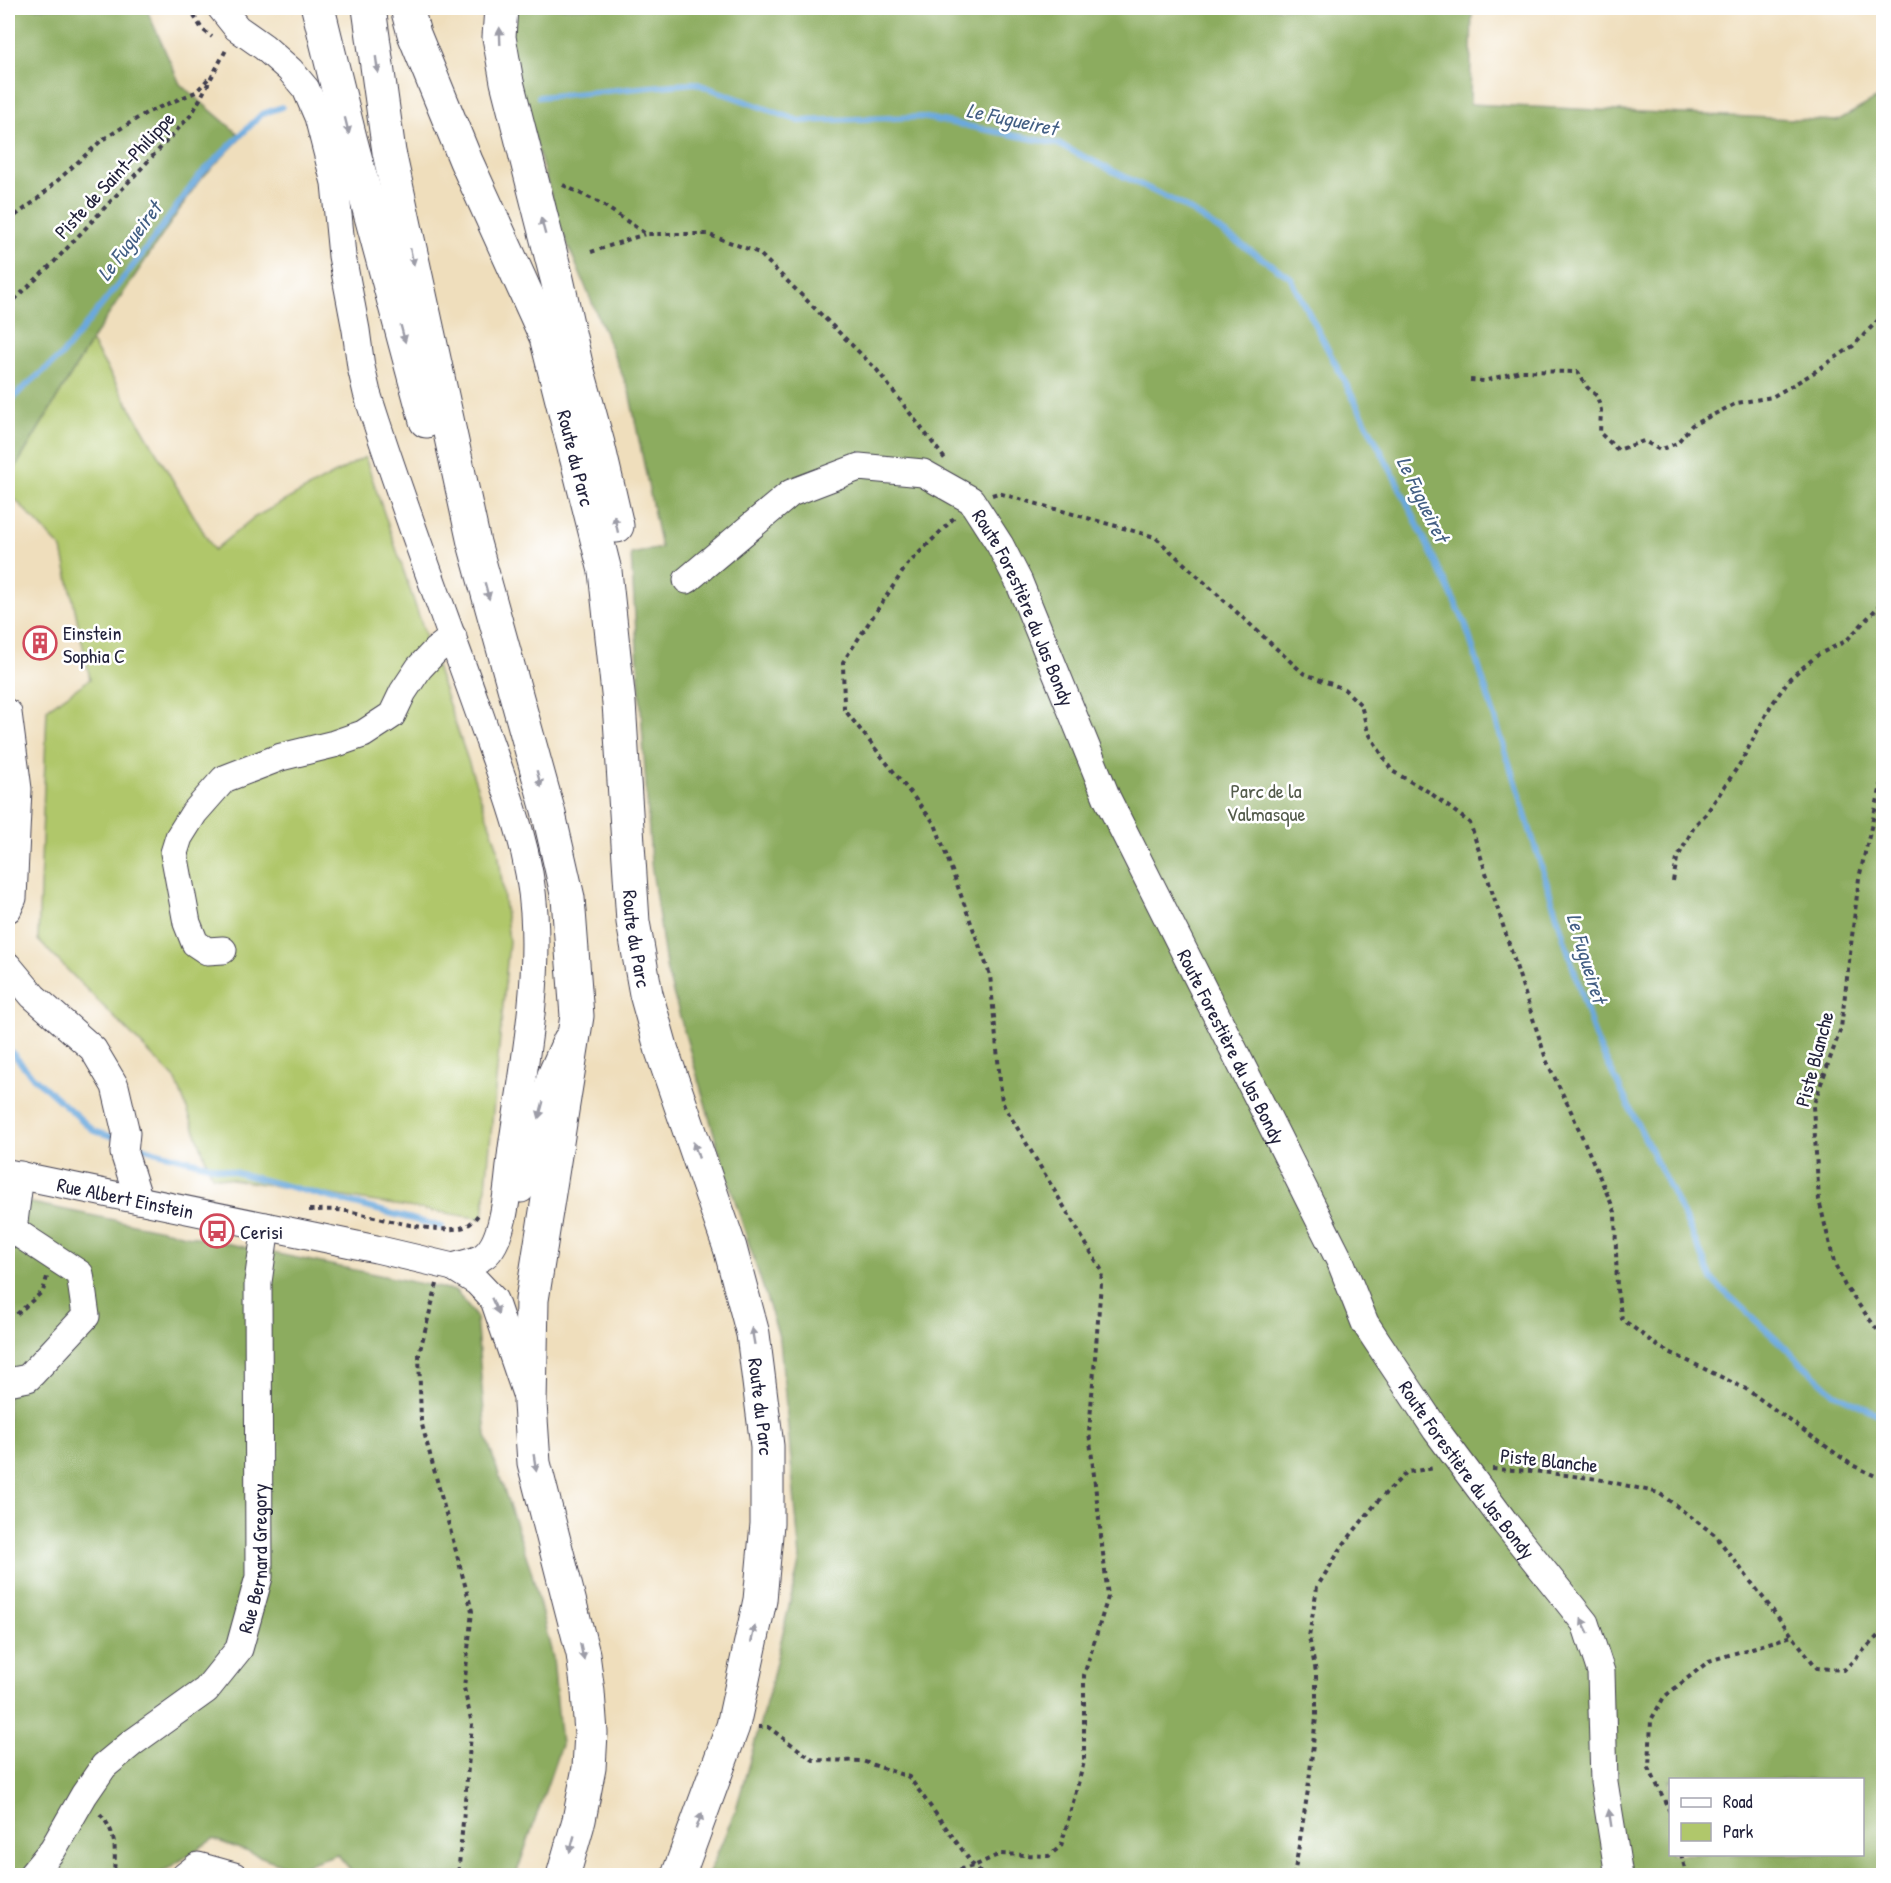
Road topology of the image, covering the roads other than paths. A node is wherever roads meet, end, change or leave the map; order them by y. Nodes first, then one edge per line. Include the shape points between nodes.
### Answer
1 (221, 8) edge
2 (318, 8) edge
3 (369, 8) edge
4 (407, 8) edge
5 (425, 8) edge
6 (501, 8) edge
7 (576, 364) junction
8 (474, 543) junction
9 (687, 580) dead end
10 (453, 637) junction
11 (8, 713) edge
12 (621, 748) junction
13 (8, 909) edge
14 (224, 950) dead end
15 (8, 966) edge
16 (577, 1016) junction
17 (125, 1143) junction
18 (14, 1174) edge
19 (96, 1190) junction
20 (139, 1200) junction
21 (266, 1226) junction
22 (448, 1266) junction
23 (8, 1382) edge
24 (530, 1404) junction
25 (31, 1875) edge
26 (185, 1875) edge
27 (234, 1875) edge
28 (563, 1875) edge
29 (678, 1875) edge
30 (1619, 1875) edge

1 - 10 street via 237,28 290,70 306,89 318,117 335,183 342,256 367,393
2 -> 8 main road via 430,436
3 -> 8 main road via 389,152
4 - 12 main road, Route du Parc via 466,161 546,338 605,571
5 - 7 main road via 440,57
7 -> 6 main road via 507,82 499,37
12 -> 7 main road via 629,707 628,625 619,535
8 -> 16 main road via 548,810 567,898
30 -> 9 street, Route Forestière du Jas Bondy via 1604,1782 1601,1672 1585,1623 1436,1430 1365,1323 1341,1263 1107,798 1019,582 971,500 923,473 860,467 791,494
10 - 14 street via 419,668 392,715 363,734 281,757 224,779 194,813 174,853 187,923 195,943 207,951
10 - 22 street via 522,842 529,873 535,944 530,1021 497,1241 483,1257
11 - 13 street via 18,789 13,898
29 -> 12 main road, Route du Parc via 733,1726 760,1600 767,1524 767,1446 753,1334 733,1259 646,994 633,922
15 - 17 street via 33,996 93,1049 115,1086
16 -> 22 street via 550,1075 503,1258 484,1269
16 - 24 main road via 532,1300
17 - 19 street
17 - 20 street
18 - 19 street, Rue Albert Einstein
18 - 23 street via 13,1230 80,1274 86,1316 28,1378
19 - 20 street, Rue Albert Einstein
20 - 21 street, Rue Albert Einstein
21 - 22 street, Rue Albert Einstein
21 - 25 street, Rue Bernard Gregory via 258,1282 259,1577 239,1649 206,1690 104,1766
22 -> 24 street via 477,1282 494,1300
24 -> 28 main road via 534,1462 583,1654 589,1702 589,1768
26 - 27 street via 198,1866

